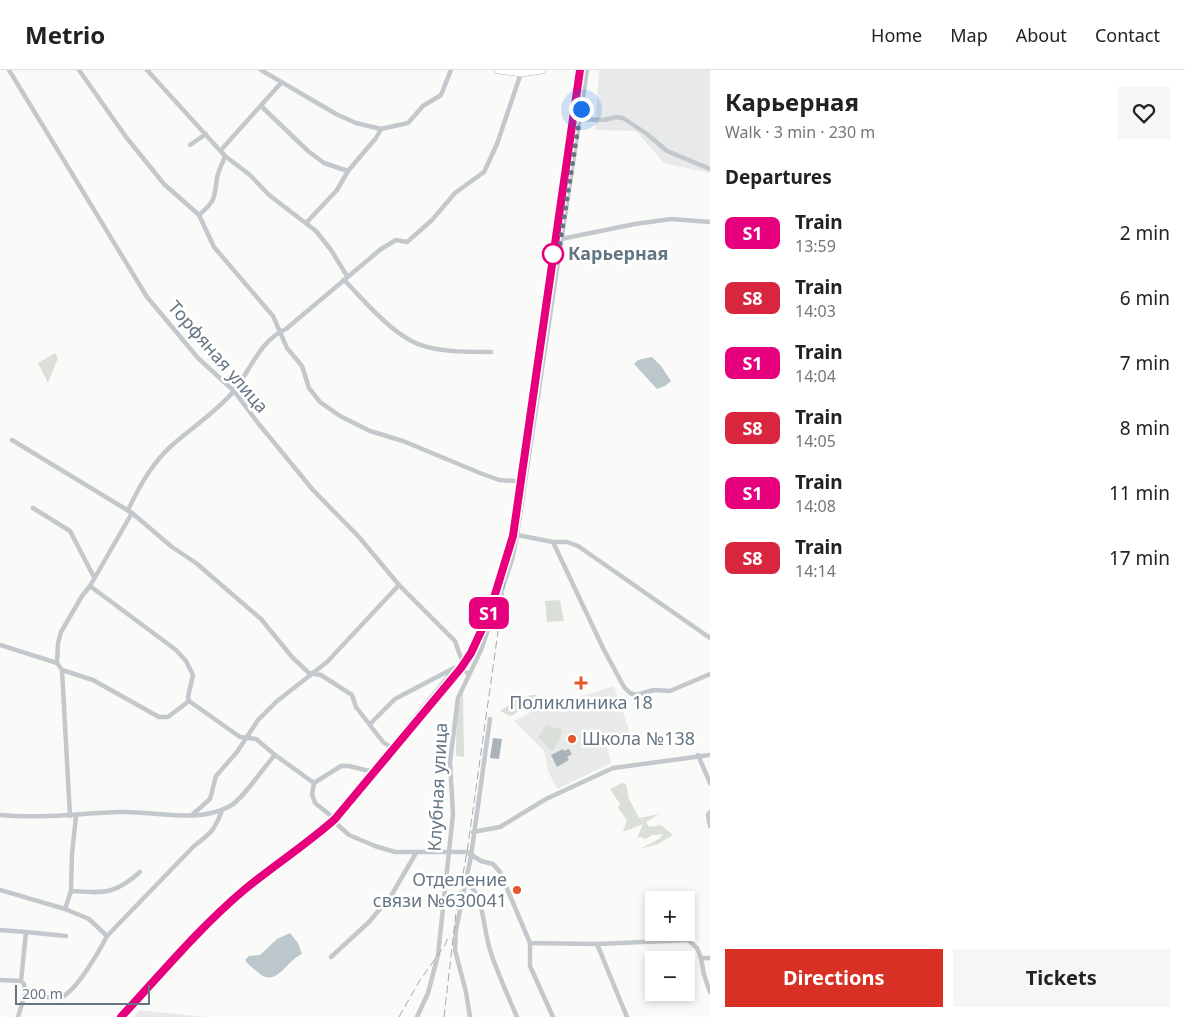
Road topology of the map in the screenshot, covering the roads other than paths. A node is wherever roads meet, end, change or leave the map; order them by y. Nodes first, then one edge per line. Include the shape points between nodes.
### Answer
1 (9, 70) edge
2 (79, 70) edge
3 (147, 70) edge
4 (261, 70) edge
5 (451, 70) edge
6 (498, 70) edge
7 (542, 70) edge
8 (587, 70) edge
9 (521, 73) junction
10 (281, 83) junction
11 (261, 106) junction
12 (579, 119) junction
13 (381, 129) junction
14 (206, 134) junction
15 (190, 145) dead end
16 (221, 150) junction
17 (225, 156) junction
18 (710, 168) edge
19 (348, 171) junction
20 (199, 215) junction
21 (307, 222) junction
22 (710, 222) edge
23 (561, 239) junction
24 (346, 278) junction
25 (280, 332) junction
26 (492, 352) dead end
27 (234, 391) junction
28 (12, 440) dead end
29 (515, 481) dead end
30 (33, 508) dead end
31 (130, 512) junction
32 (517, 535) junction
33 (553, 542) junction
34 (94, 577) junction
35 (399, 585) junction
36 (90, 586) junction
37 (710, 638) edge
38 (0, 645) edge
39 (461, 658) dead end
40 (57, 663) junction
41 (455, 668) junction
42 (62, 670) junction
43 (314, 673) junction
44 (469, 674) junction
45 (710, 674) edge
46 (189, 701) junction
47 (490, 719) dead end
48 (370, 724) junction
49 (246, 737) junction
50 (392, 748) junction
51 (275, 755) junction
52 (710, 755) edge
53 (698, 756) junction
54 (314, 783) junction
55 (710, 784) edge
56 (222, 810) junction
57 (710, 812) edge
58 (0, 815) edge
59 (191, 815) junction
60 (73, 816) junction
61 (710, 826) edge
62 (473, 832) junction
63 (450, 851) junction
64 (416, 853) junction
65 (471, 856) junction
66 (140, 872) dead end
67 (466, 881) junction
68 (0, 890) edge
69 (71, 891) junction
70 (65, 909) junction
71 (0, 930) edge
72 (26, 932) junction
73 (66, 936) dead end
74 (107, 936) junction
75 (530, 943) junction
76 (597, 944) junction
77 (331, 957) dead end
78 (701, 958) junction
79 (710, 958) edge
80 (0, 980) edge
81 (21, 982) junction
82 (25, 989) junction
83 (710, 992) edge
84 (18, 1017) edge
85 (417, 1017) edge
86 (470, 1017) edge
87 (517, 1017) edge
88 (553, 1017) edge
89 (627, 1017) edge

1 - 27 street, Торфяная улица via 147,297 198,358
2 - 20 street via 164,184
3 - 14 street
4 - 10 street
5 - 13 street via 441,95 423,106 408,123
6 - 9 main road
7 - 9 main road
8 - 12 street, Клубная улица
9 - 24 street via 484,172 455,193 408,242 396,240
10 - 11 street
10 - 13 street via 356,123
11 - 16 street
11 - 19 street via 324,163
12 - 18 street via 624,118 666,151
12 - 23 street, Клубная улица
13 - 19 street
14 - 15 street
14 - 16 street
16 - 17 street
17 - 20 street via 213,203
17 - 21 street
19 - 21 street via 337,190
20 - 25 street via 214,247 273,316
21 - 24 street via 331,250
22 - 23 street via 671,219
23 - 32 street, Клубная улица
24 - 25 street
24 - 26 street via 377,313 413,342 427,347
25 - 27 street via 258,353
25 - 29 street via 287,348 302,366 313,395 340,416 480,473 499,480
27 - 31 street via 168,449 145,476
27 - 35 street, Торфяная улица via 313,490 359,537
28 - 31 street
30 - 34 street via 70,531
31 - 34 street
31 - 43 street via 248,607 292,657 309,673
32 - 33 street
32 - 44 street, Клубная улица via 499,598
33 - 37 street via 578,546
33 - 45 street via 603,648 630,693 670,691
34 - 36 street
35 - 39 street, Торфяная улица via 455,641
35 - 43 street
36 - 40 street via 61,632
36 - 46 street via 176,650 186,661 193,675
38 - 40 street
40 - 42 street
41 - 44 street
41 - 48 street via 395,699
41 - 50 street
42 - 46 street via 93,680 159,717 168,717
42 - 60 street
43 - 48 street via 352,695 356,707
43 - 49 street via 276,702
44 - 63 street, Клубная улица via 458,698 452,740
46 - 49 street via 234,733
47 - 62 street
48 - 50 street via 383,742
49 - 51 street via 256,739
49 - 59 street via 216,776 210,799
50 - 54 street via 369,771 340,766
51 - 54 street
51 - 56 street via 236,803
52 - 53 street
53 - 55 street
53 - 62 street via 613,768 546,800 500,827
54 - 64 street via 313,799 349,835 396,852
56 - 59 street
56 - 74 street via 210,834 194,846
57 - 61 street
58 - 60 street
59 - 60 street via 120,812
60 - 69 street
62 - 65 street
63 - 64 street
63 - 65 street via 467,852
63 - 85 street, Клубная улица via 438,955 428,993
64 - 77 street via 391,896 369,922
65 - 67 street
65 - 75 street via 498,868
66 - 69 street via 112,891
67 - 86 street via 455,950
67 - 87 street via 478,897 490,951
68 - 70 street
69 - 70 street
70 - 74 street via 89,918
71 - 72 street
72 - 73 street
72 - 81 street
74 - 82 street via 67,995 53,999
75 - 76 street
75 - 88 street via 530,966
76 - 78 street via 688,940 698,948
76 - 89 street
78 - 79 street
78 - 83 street
80 - 81 street
81 - 82 street
82 - 84 street

